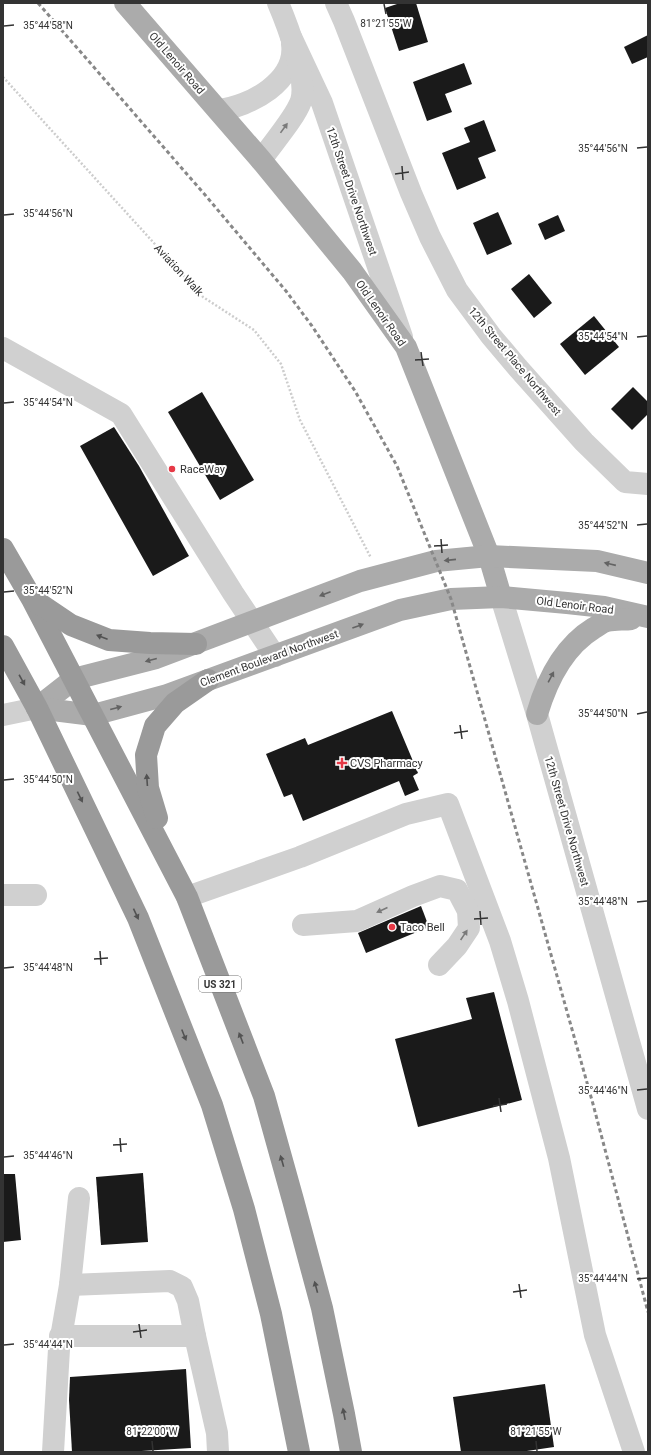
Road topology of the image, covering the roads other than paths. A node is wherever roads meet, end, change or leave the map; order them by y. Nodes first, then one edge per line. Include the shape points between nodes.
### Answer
1 (125, 3) edge
2 (336, 3) edge
3 (281, 9) edge
4 (291, 37) junction
5 (218, 110) junction
6 (261, 160) junction
7 (406, 347) junction
8 (3, 348) edge
9 (648, 484) edge
10 (3, 549) edge
11 (489, 556) junction
12 (648, 573) edge
13 (501, 597) junction
14 (32, 599) junction
15 (648, 617) edge
16 (252, 622) junction
17 (196, 644) junction
18 (3, 646) edge
19 (275, 656) junction
20 (74, 679) junction
21 (208, 680) junction
22 (37, 708) junction
23 (537, 714) junction
24 (3, 715) edge
25 (92, 715) junction
26 (173, 871) junction
27 (3, 895) edge
28 (36, 895) dead end
29 (187, 897) junction
30 (303, 925) dead end
31 (439, 965) dead end
32 (648, 1110) edge
33 (79, 1198) dead end
34 (70, 1285) junction
35 (60, 1336) junction
36 (195, 1336) junction
37 (53, 1452) edge
38 (218, 1452) edge
39 (299, 1452) edge
40 (351, 1452) edge
41 (634, 1452) edge

1 - 5 main road, Old Lenoir Road
2 - 9 street, 12th Street Place Northwest via 411,193 457,290 491,336 584,442 625,482
3 - 4 street
4 - 5 street via 293,46 290,65 279,81 252,100
6 -> 4 street via 301,100 300,70
4 - 7 street, 12th Street Drive Northwest via 322,103
5 - 6 main road, Old Lenoir Road
6 - 7 main road, Old Lenoir Road via 352,271
7 - 11 main road, Old Lenoir Road
8 - 16 street via 121,414
10 - 14 highway, US 321
12 -> 11 main road via 597,561
11 - 13 main road, 12th Street Drive Northwest
11 -> 16 main road, Clement Boulevard Northwest via 436,561 360,581
13 - 15 main road, Old Lenoir Road via 604,608
19 -> 13 main road, Clement Boulevard Northwest via 400,610 451,599
13 - 23 street, 12th Street Drive Northwest
17 -> 14 highway via 109,640 71,625
14 - 20 highway, US 321
23 -> 15 main road via 556,667 584,634 606,621
16 - 17 main road, Clement Boulevard Northwest
16 - 19 street
17 -> 20 main road, Clement Boulevard Northwest via 156,658
18 -> 22 highway
19 - 21 main road, Clement Boulevard Northwest
20 - 22 main road, Clement Boulevard Northwest
20 - 25 highway, US 321
25 -> 21 main road, Clement Boulevard Northwest via 167,695
26 -> 21 highway via 148,788 146,755 155,726 175,703
22 - 24 street, Clement Boulevard Northwest
22 - 25 main road, Clement Boulevard Northwest
22 -> 39 highway via 138,918 212,1105 244,1209 271,1314
23 - 32 street, 12th Street Drive Northwest
25 - 26 highway, US 321
26 - 29 highway, US 321
27 - 28 street
40 -> 29 highway, US 321 via 322,1308 264,1096
29 - 41 street via 300,857 406,814 448,804 500,941 518,1001 559,1158 595,1335
31 -> 30 street via 457,946 469,928 468,912 456,890 440,886 357,921
33 - 34 street
34 - 35 street
34 - 36 street via 170,1281 182,1287
35 - 36 street
35 - 37 street
36 - 38 street via 217,1433

